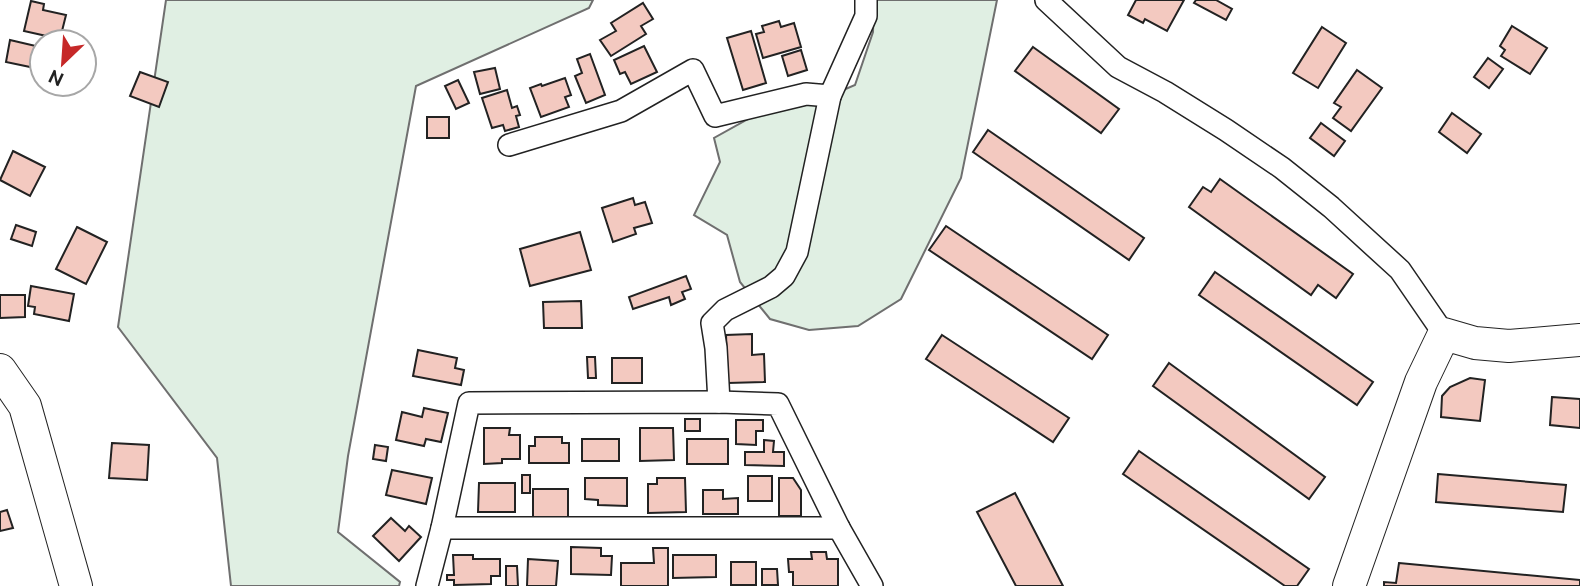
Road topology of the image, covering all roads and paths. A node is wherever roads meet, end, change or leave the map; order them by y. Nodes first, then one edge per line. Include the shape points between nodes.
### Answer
1 (866, 0) edge
2 (1046, 0) edge
3 (830, 96) junction
4 (509, 145) dead end
5 (1444, 334) junction
6 (1580, 340) edge
7 (0, 370) edge
8 (719, 402) junction
9 (442, 528) junction
10 (839, 528) junction
11 (76, 586) edge
12 (427, 586) edge
13 (872, 586) edge
14 (1349, 586) edge

1 - 3 street via 866,16
2 - 5 street via 1118,67 1226,130 1331,207 1400,270
3 - 4 street via 806,94 715,116 693,70 621,111
3 - 8 street via 797,252 784,276 771,287 725,310 712,323
5 - 6 street via 1509,346
5 - 14 street via 1421,382
7 - 11 street via 25,406
8 - 9 street via 469,403
8 - 10 street via 778,404
9 - 10 street
9 - 12 street
10 - 13 street

